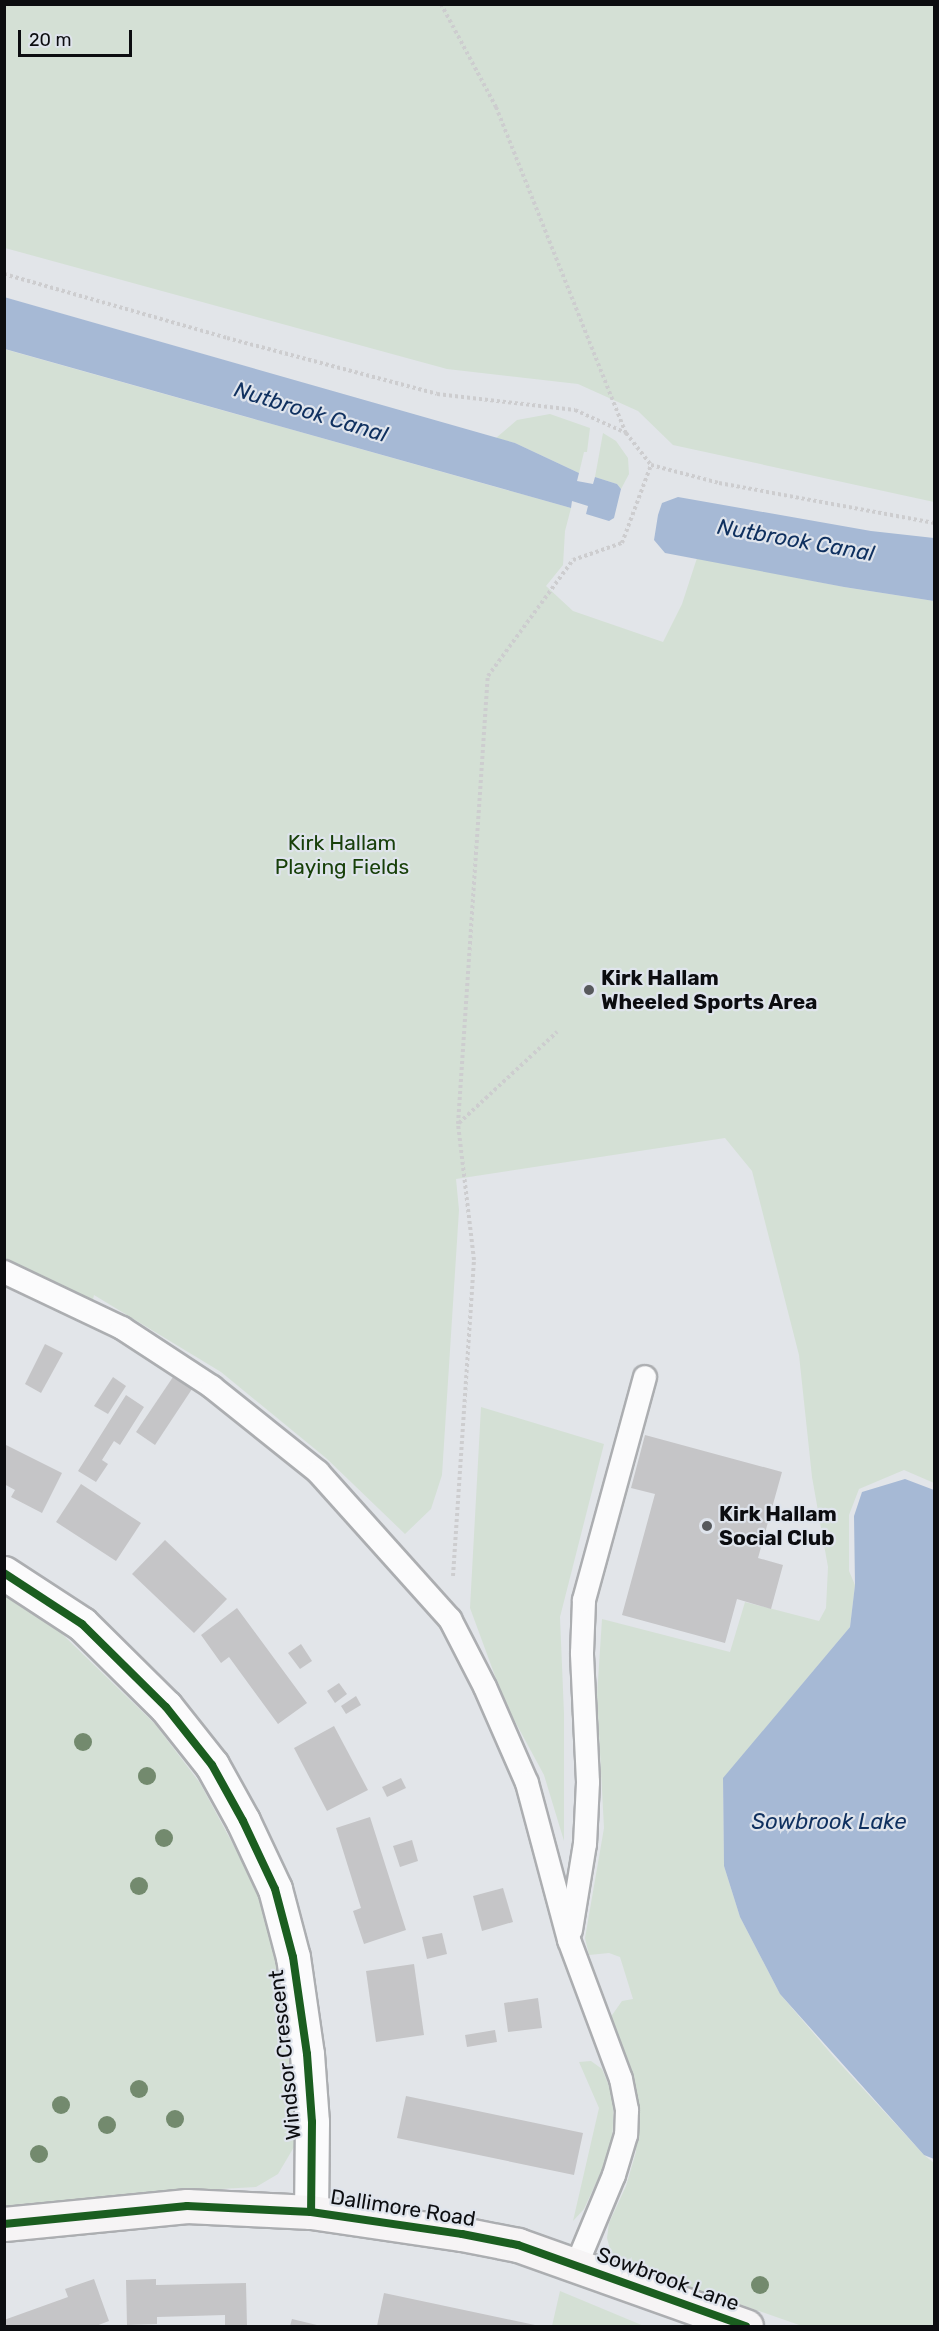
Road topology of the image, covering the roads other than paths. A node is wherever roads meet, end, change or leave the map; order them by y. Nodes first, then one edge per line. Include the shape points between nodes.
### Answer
1 (4, 1272) edge
2 (645, 1377) dead end
3 (4, 1574) edge
4 (569, 1940) junction
5 (310, 2212) junction
6 (4, 2224) edge
7 (578, 2264) junction
8 (746, 2326) edge

1 - 4 lane via 122,1328 213,1387 318,1472 450,1619 527,1783
2 - 4 lane via 584,1600 582,1664 588,1782 585,1844
3 - 5 street, Windsor Crescent via 82,1624 166,1707 212,1766 243,1821 275,1889 293,1957 312,2122
4 - 7 lane via 621,2079 627,2110 626,2135 614,2175
5 - 6 street, Dallimore Road via 187,2206
5 - 7 street, Dallimore Road via 462,2234 518,2245
7 - 8 street, Sowbrook Lane

